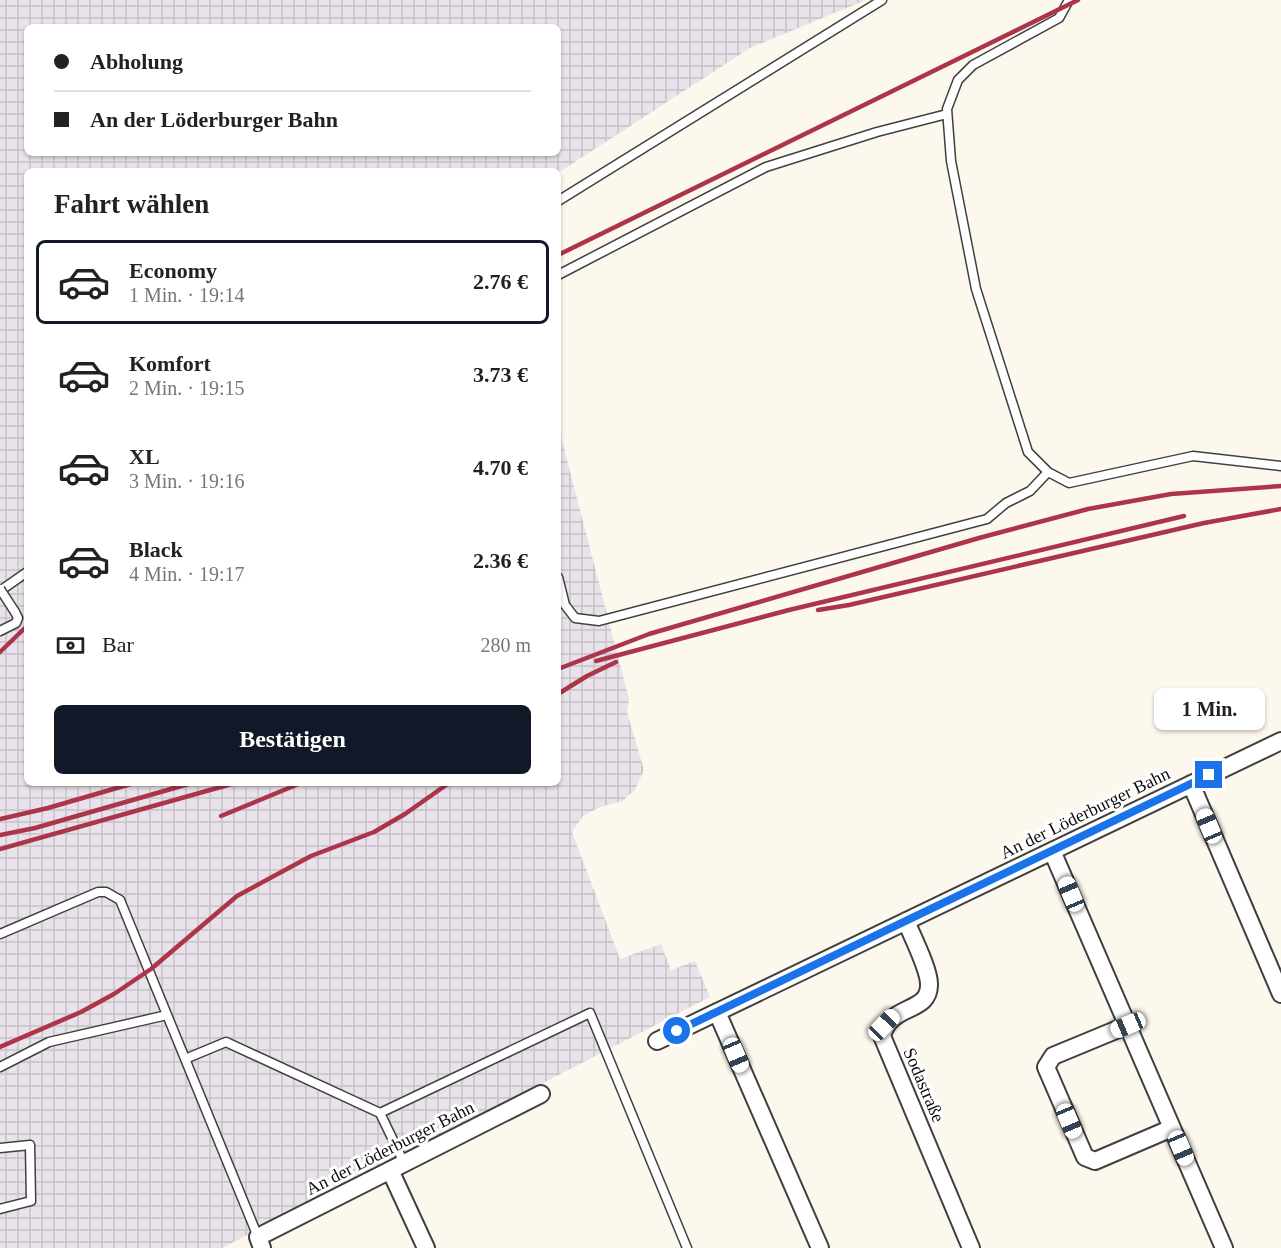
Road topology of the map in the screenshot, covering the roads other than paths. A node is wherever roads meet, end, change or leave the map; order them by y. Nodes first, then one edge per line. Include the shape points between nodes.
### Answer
1 (882, 0) edge
2 (1070, 0) edge
3 (947, 114) junction
4 (561, 199) edge
5 (561, 273) edge
6 (1281, 466) edge
7 (1048, 472) junction
8 (24, 574) edge
9 (561, 589) edge
10 (0, 590) edge
11 (0, 631) edge
12 (1281, 741) edge
13 (1191, 784) junction
14 (1052, 851) junction
15 (906, 921) junction
16 (0, 934) edge
17 (1281, 994) edge
18 (717, 1012) junction
19 (167, 1015) junction
20 (1128, 1025) junction
21 (657, 1041) dead end
22 (185, 1059) junction
23 (0, 1067) edge
24 (541, 1094) dead end
25 (380, 1113) junction
26 (1172, 1128) junction
27 (0, 1148) edge
28 (397, 1166) junction
29 (0, 1209) edge
30 (260, 1243) edge
31 (426, 1248) edge
32 (687, 1248) edge
33 (820, 1248) edge
34 (971, 1248) edge
35 (1224, 1248) edge

1 - 4 lane
2 - 3 lane via 1059,18 973,65 958,80
3 - 5 lane via 766,167
3 - 7 lane via 951,161 976,289 1028,452
6 - 7 lane via 1192,456 1069,483
7 - 9 lane via 1029,491 987,519 599,621 575,618 565,605
8 - 10 lane
10 - 11 lane, bridge via 18,618
12 - 13 street, An der Löderburger Bahn
13 - 14 street, An der Löderburger Bahn
13 - 17 street
14 - 15 street, An der Löderburger Bahn
14 - 20 street
15 - 18 street, An der Löderburger Bahn
15 - 34 street, Sodastraße via 929,981 929,993 922,1003 894,1015 884,1025 882,1036
16 - 19 lane via 98,892 114,895 120,900
18 - 21 street, An der Löderburger Bahn
18 - 33 street
19 - 22 lane
19 - 23 lane via 50,1042
20 - 26 street
20 - 26 street via 1053,1056 1046,1067 1085,1157 1095,1161
22 - 25 lane via 226,1042
22 - 30 lane
24 - 28 street, An der Löderburger Bahn
25 - 28 lane
25 - 32 lane via 590,1013
26 - 35 street
27 - 29 lane via 30,1145 32,1201
28 - 30 street, An der Löderburger Bahn
28 - 31 street

